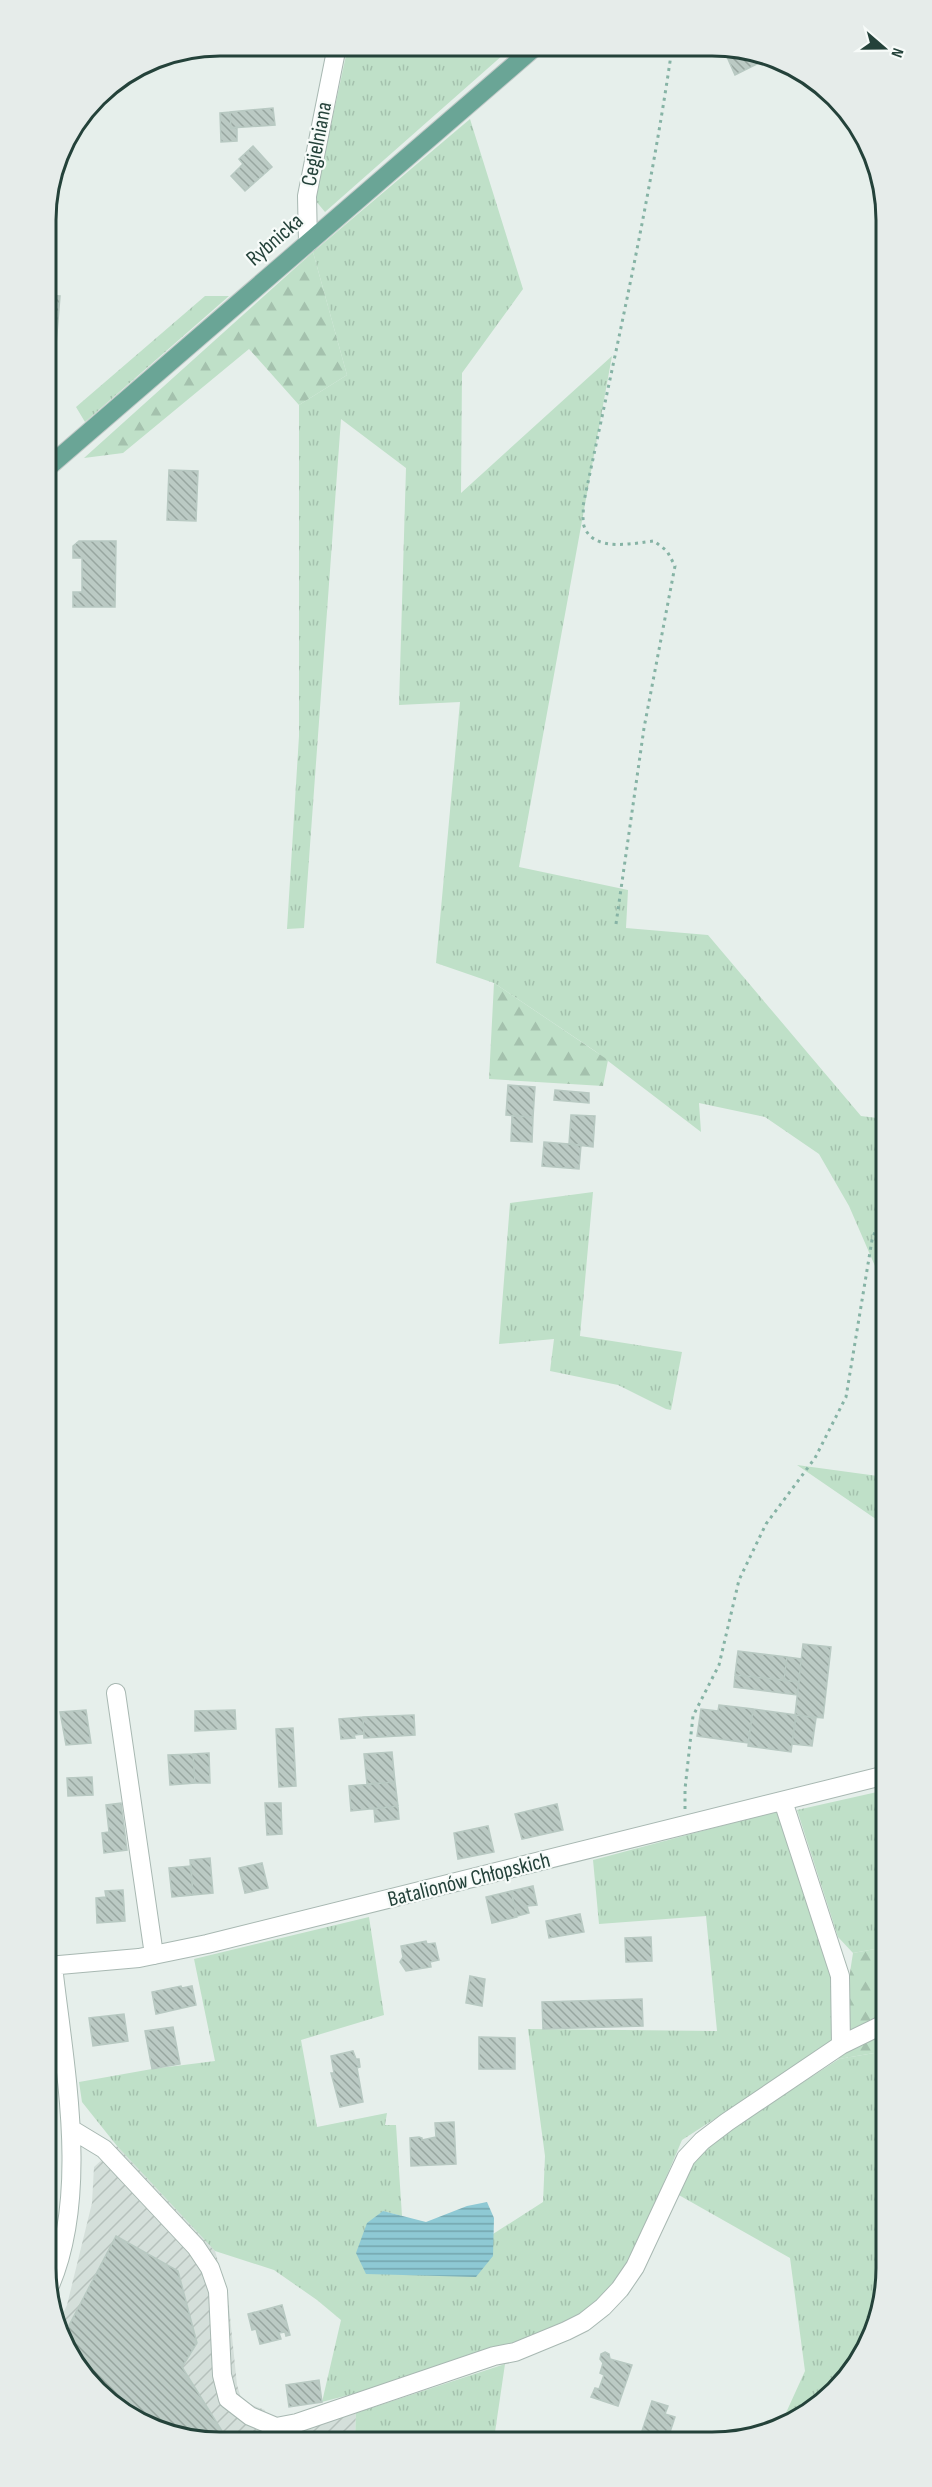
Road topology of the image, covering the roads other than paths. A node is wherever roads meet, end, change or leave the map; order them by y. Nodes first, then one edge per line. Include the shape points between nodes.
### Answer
1 (335, 56) edge
2 (526, 56) edge
3 (308, 243) junction
4 (56, 460) edge
5 (116, 1693) dead end
6 (876, 1778) edge
7 (783, 1801) junction
8 (154, 1954) junction
9 (56, 1965) edge
10 (56, 2007) edge
11 (876, 2028) edge
12 (841, 2045) junction
13 (71, 2129) junction
14 (56, 2263) edge
15 (274, 2432) edge
16 (278, 2432) edge

1 - 3 street, Cegielniana via 306,196
2 - 3 main road, Rybnicka
3 - 4 main road, Rybnicka
5 - 8 street
6 - 7 street, Batalionów Chłopskich
7 - 8 street, Batalionów Chłopskich via 290,1925
7 - 12 street via 840,1976
8 - 9 street, Batalionów Chłopskich
10 - 13 street
11 - 12 street
12 - 16 street via 727,2122 686,2158 634,2267 620,2289 584,2322 514,2352
13 - 14 street via 70,2202
13 - 15 street via 104,2149 196,2247 210,2268 218,2291 222,2375 228,2399

